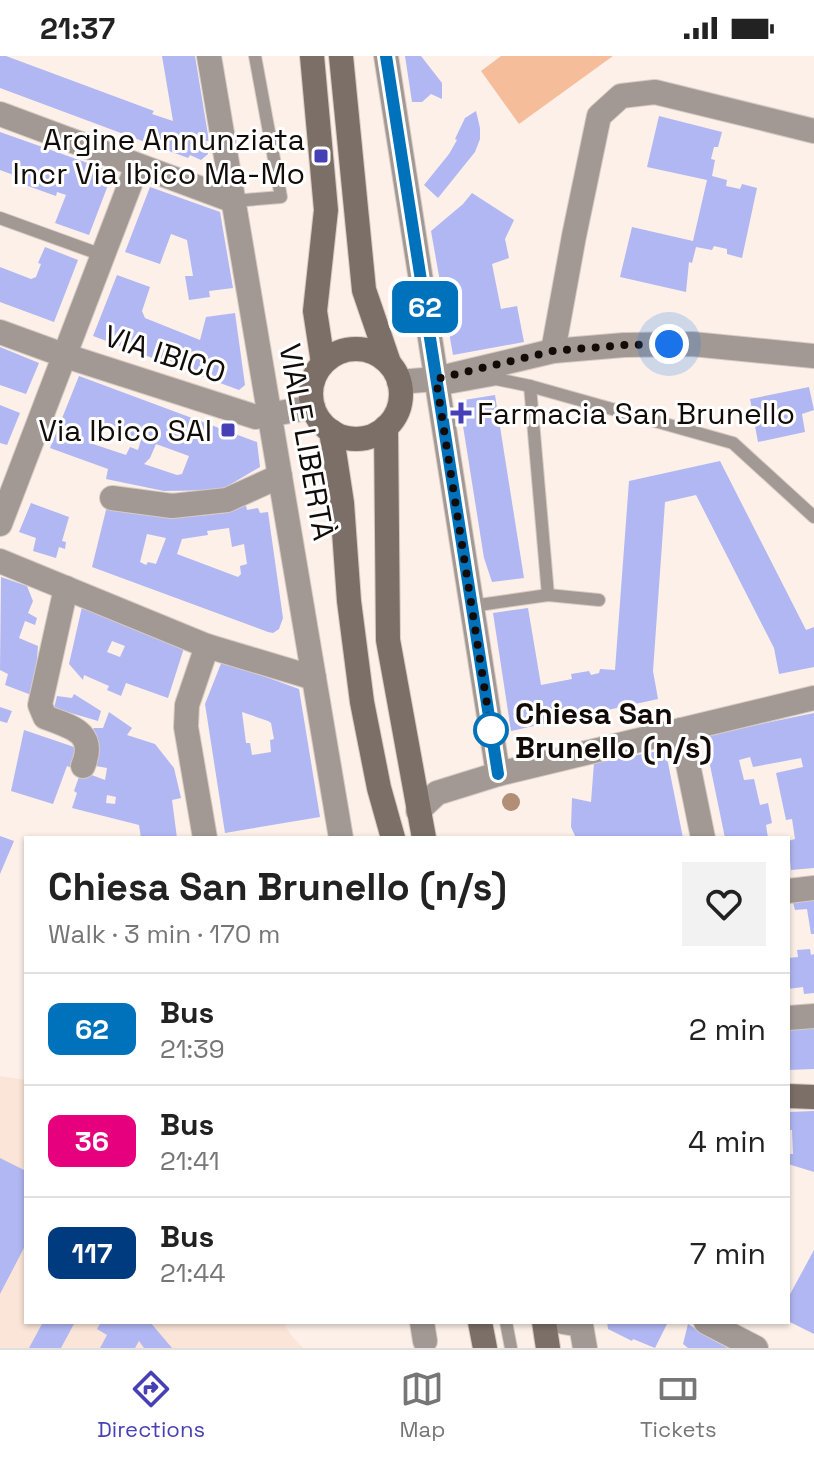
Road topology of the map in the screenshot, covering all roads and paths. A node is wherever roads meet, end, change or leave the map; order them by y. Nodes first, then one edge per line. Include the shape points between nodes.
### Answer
1 (209, 56) edge
2 (255, 56) edge
3 (312, 56) edge
4 (341, 56) edge
5 (386, 56) edge
6 (0, 114) edge
7 (814, 131) edge
8 (137, 166) junction
9 (234, 201) junction
10 (0, 218) edge
11 (102, 255) junction
12 (0, 332) edge
13 (553, 351) junction
14 (66, 356) junction
15 (814, 356) edge
16 (323, 363) junction
17 (394, 372) junction
18 (437, 384) junction
19 (530, 386) junction
20 (313, 407) junction
21 (270, 414) junction
22 (386, 427) junction
23 (331, 431) junction
24 (280, 476) junction
25 (112, 498) dead end
26 (814, 517) edge
27 (0, 524) edge
28 (0, 561) edge
29 (66, 588) junction
30 (548, 595) junction
31 (599, 600) dead end
32 (472, 606) junction
33 (207, 646) junction
34 (314, 678) junction
35 (814, 698) edge
36 (681, 730) junction
37 (83, 766) dead end
38 (498, 774) junction
39 (418, 811) junction
40 (205, 836) edge
41 (341, 836) edge
42 (392, 836) edge
43 (424, 836) edge
44 (703, 836) edge
45 (814, 888) edge
46 (790, 891) edge
47 (814, 1016) edge
48 (790, 1018) edge
49 (790, 1096) edge
50 (814, 1097) edge
51 (480, 1324) edge
52 (506, 1324) edge
53 (544, 1324) edge
54 (575, 1324) edge
55 (710, 1324) edge
56 (485, 1348) edge
57 (511, 1348) edge
58 (548, 1348) edge
59 (585, 1348) edge
60 (756, 1348) edge

1 - 9 street, VIALE LIBERTÀ
2 - 9 lane via 281,197
3 - 16 street, VIALE LIBERTÀ via 326,210 315,311
4 - 17 street via 364,290
5 - 18 street
6 - 8 street
7 - 13 street via 655,92 621,96 599,116
8 - 9 street
8 - 11 street
9 - 21 street, VIALE LIBERTÀ
10 - 11 lane
11 - 14 street
12 - 14 street, VIA IBICO
13 - 15 street via 692,344
13 - 18 street
14 - 21 street, VIA IBICO via 256,417
14 - 27 street
16 - 17 street, VIALE LIBERTÀ via 349,349 363,349 377,354
16 - 20 street, VIALE LIBERTÀ via 312,383
17 - 18 street
17 - 22 street via 399,406
18 - 19 lane via 496,379
18 - 32 street
19 - 26 lane via 733,443
19 - 30 lane
20 - 21 street, VIA IBICO
20 - 23 street, VIALE LIBERTÀ
21 - 24 street, VIALE LIBERTÀ
22 - 23 street, VIALE LIBERTÀ via 359,439
22 - 39 street via 388,640
23 - 42 street, VIALE LIBERTÀ via 362,702
24 - 25 street via 227,500 172,506
24 - 34 street, VIALE LIBERTÀ
28 - 29 street
29 - 33 street
29 - 37 street via 40,705 45,717 80,732 88,746
30 - 31 lane
30 - 32 lane
32 - 38 street
33 - 34 street
33 - 40 street via 187,705 186,727
34 - 41 street, VIALE LIBERTÀ
35 - 36 street
36 - 38 street
36 - 44 street
38 - 39 street via 437,793
39 - 43 street
45 - 46 street
47 - 48 street
49 - 50 street
51 - 56 street
52 - 57 lane
53 - 58 street
54 - 59 street via 581,1325
55 - 60 street

